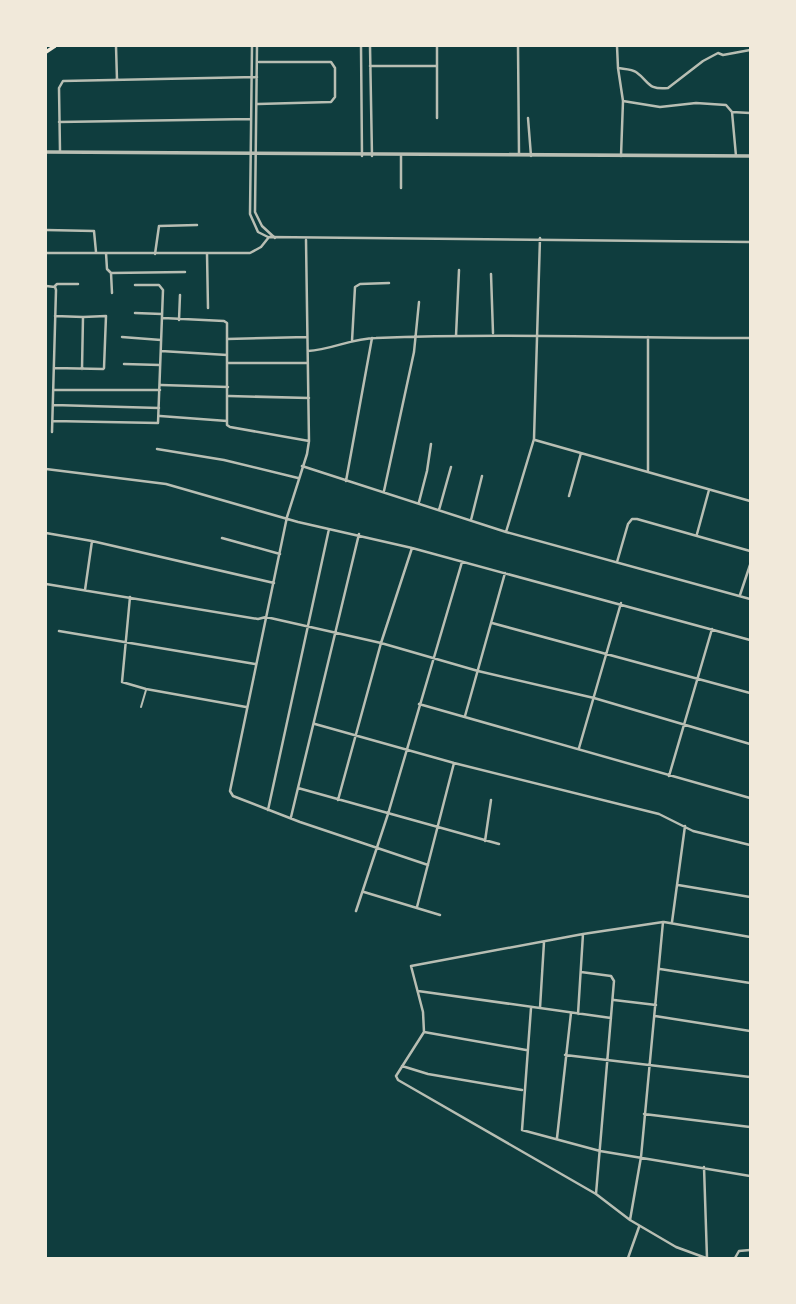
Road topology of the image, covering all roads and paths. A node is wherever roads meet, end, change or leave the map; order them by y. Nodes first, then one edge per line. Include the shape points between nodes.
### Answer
1 (55, 46) edge
2 (116, 46) edge
3 (252, 46) edge
4 (257, 46) edge
5 (361, 46) edge
6 (370, 46) edge
7 (437, 46) edge
8 (517, 46) edge
9 (617, 46) edge
10 (751, 50) edge
11 (46, 52) edge
12 (252, 62) junction
13 (257, 62) junction
14 (370, 66) junction
15 (437, 66) junction
16 (618, 68) junction
17 (257, 77) junction
18 (252, 78) junction
19 (117, 80) junction
20 (624, 101) junction
21 (258, 104) junction
22 (732, 112) junction
23 (751, 113) edge
24 (438, 118) dead end
25 (528, 118) dead end
26 (251, 119) junction
27 (60, 122) junction
28 (46, 152) edge
29 (60, 153) junction
30 (250, 154) junction
31 (256, 155) junction
32 (362, 156) junction
33 (372, 156) junction
34 (401, 156) junction
35 (519, 156) junction
36 (531, 156) junction
37 (621, 156) junction
38 (736, 156) junction
39 (751, 156) edge
40 (401, 188) dead end
41 (197, 225) dead end
42 (46, 230) edge
43 (269, 237) junction
44 (275, 238) junction
45 (540, 238) junction
46 (306, 240) junction
47 (751, 242) edge
48 (46, 253) edge
49 (96, 253) junction
50 (106, 253) junction
51 (207, 253) junction
52 (155, 254) junction
53 (459, 270) dead end
54 (186, 272) dead end
55 (111, 273) junction
56 (491, 274) dead end
57 (389, 283) dead end
58 (78, 284) dead end
59 (135, 285) dead end
60 (46, 286) edge
61 (55, 287) junction
62 (111, 293) dead end
63 (180, 295) dead end
64 (419, 302) dead end
65 (208, 308) dead end
66 (135, 313) dead end
67 (55, 316) junction
68 (162, 316) junction
69 (83, 317) junction
70 (179, 320) junction
71 (493, 335) junction
72 (456, 336) junction
73 (538, 336) junction
74 (122, 337) dead end
75 (307, 337) junction
76 (416, 337) junction
77 (648, 337) junction
78 (372, 338) junction
79 (751, 338) edge
80 (227, 339) junction
81 (161, 340) junction
82 (352, 341) junction
83 (161, 351) junction
84 (308, 351) junction
85 (227, 355) junction
86 (227, 363) junction
87 (308, 363) junction
88 (124, 364) dead end
89 (160, 365) junction
90 (54, 368) junction
91 (82, 369) junction
92 (46, 374) edge
93 (54, 374) junction
94 (160, 385) junction
95 (228, 387) junction
96 (54, 390) junction
97 (160, 390) junction
98 (228, 396) junction
99 (309, 398) junction
100 (53, 405) junction
101 (159, 408) junction
102 (159, 415) junction
103 (53, 421) junction
104 (227, 421) junction
105 (52, 432) dead end
106 (534, 439) junction
107 (309, 441) junction
108 (431, 444) dead end
109 (157, 449) dead end
110 (581, 453) junction
111 (302, 466) junction
112 (451, 467) dead end
113 (46, 469) edge
114 (648, 471) junction
115 (482, 475) dead end
116 (298, 478) junction
117 (346, 481) junction
118 (709, 490) junction
119 (384, 492) junction
120 (569, 496) dead end
121 (751, 501) edge
122 (419, 503) junction
123 (439, 510) junction
124 (286, 517) junction
125 (471, 520) junction
126 (329, 529) junction
127 (506, 532) junction
128 (46, 533) edge
129 (359, 534) junction
130 (697, 534) junction
131 (222, 538) dead end
132 (92, 541) junction
133 (412, 548) junction
134 (751, 551) edge
135 (280, 554) junction
136 (462, 562) junction
137 (617, 562) junction
138 (751, 565) edge
139 (505, 573) junction
140 (274, 583) junction
141 (46, 584) edge
142 (85, 590) junction
143 (740, 596) junction
144 (130, 597) junction
145 (751, 599) edge
146 (621, 603) junction
147 (266, 617) junction
148 (492, 623) junction
149 (309, 626) junction
150 (712, 629) junction
151 (59, 631) dead end
152 (336, 633) junction
153 (751, 640) edge
154 (125, 641) junction
155 (381, 643) junction
156 (605, 653) junction
157 (433, 657) junction
158 (255, 664) junction
159 (478, 671) junction
160 (698, 678) junction
161 (146, 690) junction
162 (751, 693) edge
163 (594, 698) junction
164 (419, 704) junction
165 (141, 707) dead end
166 (246, 707) junction
167 (465, 716) junction
168 (315, 724) junction
169 (683, 725) junction
170 (357, 736) junction
171 (751, 744) edge
172 (579, 748) junction
173 (406, 749) junction
174 (454, 763) junction
175 (669, 776) junction
176 (298, 789) junction
177 (751, 798) edge
178 (338, 800) junction
179 (491, 800) dead end
180 (268, 810) junction
181 (388, 814) junction
182 (291, 818) junction
183 (685, 826) junction
184 (436, 827) junction
185 (485, 841) junction
186 (499, 844) dead end
187 (751, 845) edge
188 (377, 847) junction
189 (428, 865) junction
190 (677, 885) junction
191 (364, 892) junction
192 (751, 897) edge
193 (417, 907) junction
194 (356, 911) dead end
195 (440, 915) dead end
196 (663, 922) junction
197 (672, 922) junction
198 (583, 934) junction
199 (751, 937) edge
200 (544, 942) junction
201 (659, 969) junction
202 (581, 972) junction
203 (751, 983) edge
204 (418, 991) junction
205 (613, 999) junction
206 (656, 1005) junction
207 (531, 1008) junction
208 (540, 1009) junction
209 (571, 1013) junction
210 (578, 1014) junction
211 (655, 1016) junction
212 (611, 1018) junction
213 (751, 1031) edge
214 (424, 1032) junction
215 (526, 1050) junction
216 (565, 1055) junction
217 (607, 1060) junction
218 (649, 1065) junction
219 (402, 1066) junction
220 (751, 1077) edge
221 (523, 1090) junction
222 (644, 1114) junction
223 (751, 1127) edge
224 (557, 1139) junction
225 (600, 1151) junction
226 (641, 1157) junction
227 (704, 1167) junction
228 (751, 1176) edge
229 (596, 1194) junction
230 (630, 1220) junction
231 (639, 1227) junction
232 (751, 1250) edge
233 (628, 1258) edge
234 (707, 1258) edge
235 (735, 1258) edge

1 - 11 main road
2 - 19 street
3 - 12 street
4 - 13 street
5 - 32 street
6 - 14 street
7 - 15 street
8 - 35 street
9 - 16 street
10 - 16 street via 723,55 718,51 668,88 647,85 636,72
12 - 13 street
12 - 18 street
13 - 17 street
13 - 21 street via 331,62 335,68 331,102
14 - 15 street
14 - 33 street
15 - 24 street
16 - 20 street
17 - 18 street
17 - 21 street
18 - 19 street
18 - 26 street
19 - 27 street via 63,81
20 - 22 street via 660,107 717,104
20 - 37 street
21 - 31 street
22 - 23 street
22 - 38 street
25 - 36 street
26 - 27 street
26 - 30 street
27 - 29 street
28 - 29 street
29 - 30 street
30 - 31 street
30 - 43 street via 250,215 258,232
31 - 32 street
31 - 44 street via 255,212
32 - 33 street
33 - 34 street
34 - 35 street
34 - 40 street
35 - 36 street
36 - 37 street
37 - 38 street
38 - 39 street
41 - 52 street via 160,225
42 - 49 street via 94,230
43 - 44 street
43 - 51 street via 250,253
44 - 46 street
45 - 46 street
45 - 47 street
45 - 73 street
46 - 75 street
48 - 49 street
49 - 50 street
50 - 52 street
50 - 55 street
51 - 52 street
51 - 65 street
53 - 72 street
54 - 55 street
55 - 62 street
56 - 71 street
57 - 82 street via 356,285
58 - 61 street
59 - 68 street via 162,286
60 - 61 street
61 - 67 street
63 - 70 street
64 - 76 street
66 - 68 street
67 - 69 street
67 - 90 street
68 - 70 street
68 - 81 street
69 - 91 street
69 - 91 street via 106,318 104,368
70 - 80 street via 226,321
71 - 72 street
71 - 73 street
72 - 76 street
73 - 77 street
73 - 106 street
74 - 81 street
75 - 80 street
75 - 84 street
76 - 78 street
76 - 119 street
77 - 79 street
77 - 114 street
78 - 82 street
78 - 117 street
80 - 85 street
81 - 83 street
82 - 84 street
83 - 85 street
83 - 89 street
84 - 87 street
85 - 86 street
86 - 87 street
86 - 95 street
87 - 99 street
88 - 89 street
89 - 94 street
90 - 91 street
90 - 93 street
92 - 93 street
93 - 96 street
94 - 95 street
94 - 97 street
95 - 98 street
96 - 97 street
96 - 100 street
97 - 101 street
98 - 99 street
98 - 104 street
99 - 107 street
100 - 101 street
100 - 103 street
101 - 102 street
102 - 103 street via 158,423
102 - 104 street
103 - 105 street
104 - 107 street via 230,428
106 - 110 street
106 - 127 street
107 - 111 street
108 - 122 street
109 - 116 street
110 - 114 street
110 - 120 street
111 - 116 street
111 - 117 street
112 - 123 street
113 - 124 street via 166,484
114 - 118 street
115 - 125 street
116 - 124 street
117 - 119 street
118 - 121 street
118 - 130 street
119 - 122 street
122 - 123 street
123 - 125 street
124 - 126 street
124 - 135 street
125 - 127 street
126 - 129 street
126 - 149 street
127 - 137 street
128 - 132 street
129 - 133 street
129 - 152 street
130 - 134 street
130 - 137 street via 632,519
131 - 135 street
132 - 140 street
132 - 142 street
133 - 136 street
133 - 155 street
135 - 140 street
136 - 139 street
136 - 157 street
137 - 143 street
138 - 143 street
139 - 146 street
139 - 148 street
140 - 147 street
141 - 142 street
142 - 144 street
143 - 145 street
144 - 147 street
144 - 154 street
146 - 150 street
146 - 156 street
147 - 149 street
147 - 158 street
148 - 156 street
148 - 159 street
149 - 152 street
149 - 180 street
150 - 153 street
150 - 160 street
151 - 154 street
152 - 155 street
152 - 168 street
154 - 158 street
154 - 161 street via 121,678 125,684
155 - 157 street
155 - 170 street
156 - 160 street
156 - 163 street
157 - 159 street
157 - 164 street
158 - 166 street
159 - 163 street
159 - 167 street
160 - 162 street
160 - 169 street
161 - 165 street
161 - 166 street
163 - 169 street
163 - 172 street
164 - 167 street
164 - 173 street
166 - 180 street via 230,791
167 - 172 street
168 - 170 street
168 - 176 street
169 - 171 street
169 - 175 street
170 - 173 street
170 - 178 street
172 - 175 street
173 - 174 street
173 - 181 street
174 - 183 street via 659,814
174 - 184 street
175 - 177 street
176 - 178 street
176 - 182 street
178 - 181 street
179 - 185 street
180 - 182 street
181 - 184 street
181 - 188 street
182 - 188 street
183 - 187 street
183 - 190 street
184 - 185 street
184 - 189 street
185 - 186 street
188 - 189 street
188 - 191 street
189 - 193 street
190 - 192 street
190 - 197 street
191 - 193 street
191 - 194 street
193 - 195 street
196 - 197 street
196 - 198 street
196 - 201 street
197 - 199 street
198 - 200 street
198 - 202 street
200 - 204 street via 411,967
200 - 208 street
201 - 203 street
201 - 206 street
202 - 205 street via 614,978
202 - 210 street
204 - 207 street
204 - 214 street
205 - 206 street
205 - 212 street
206 - 211 street
207 - 208 street
207 - 215 street
208 - 209 street
209 - 210 street
209 - 216 street
210 - 212 street
211 - 213 street
211 - 218 street
212 - 217 street
214 - 215 street
214 - 219 street
215 - 221 street
216 - 217 street
216 - 224 street
217 - 218 street
217 - 225 street
218 - 220 street
218 - 222 street
219 - 221 street
219 - 229 street via 398,1080
221 - 224 street via 522,1130
222 - 223 street
222 - 226 street
224 - 225 street
225 - 226 street
225 - 229 street
226 - 227 street
226 - 230 street
227 - 228 street
227 - 234 street
229 - 230 street
230 - 231 street
231 - 233 street
231 - 234 street
232 - 235 street via 739,1251

